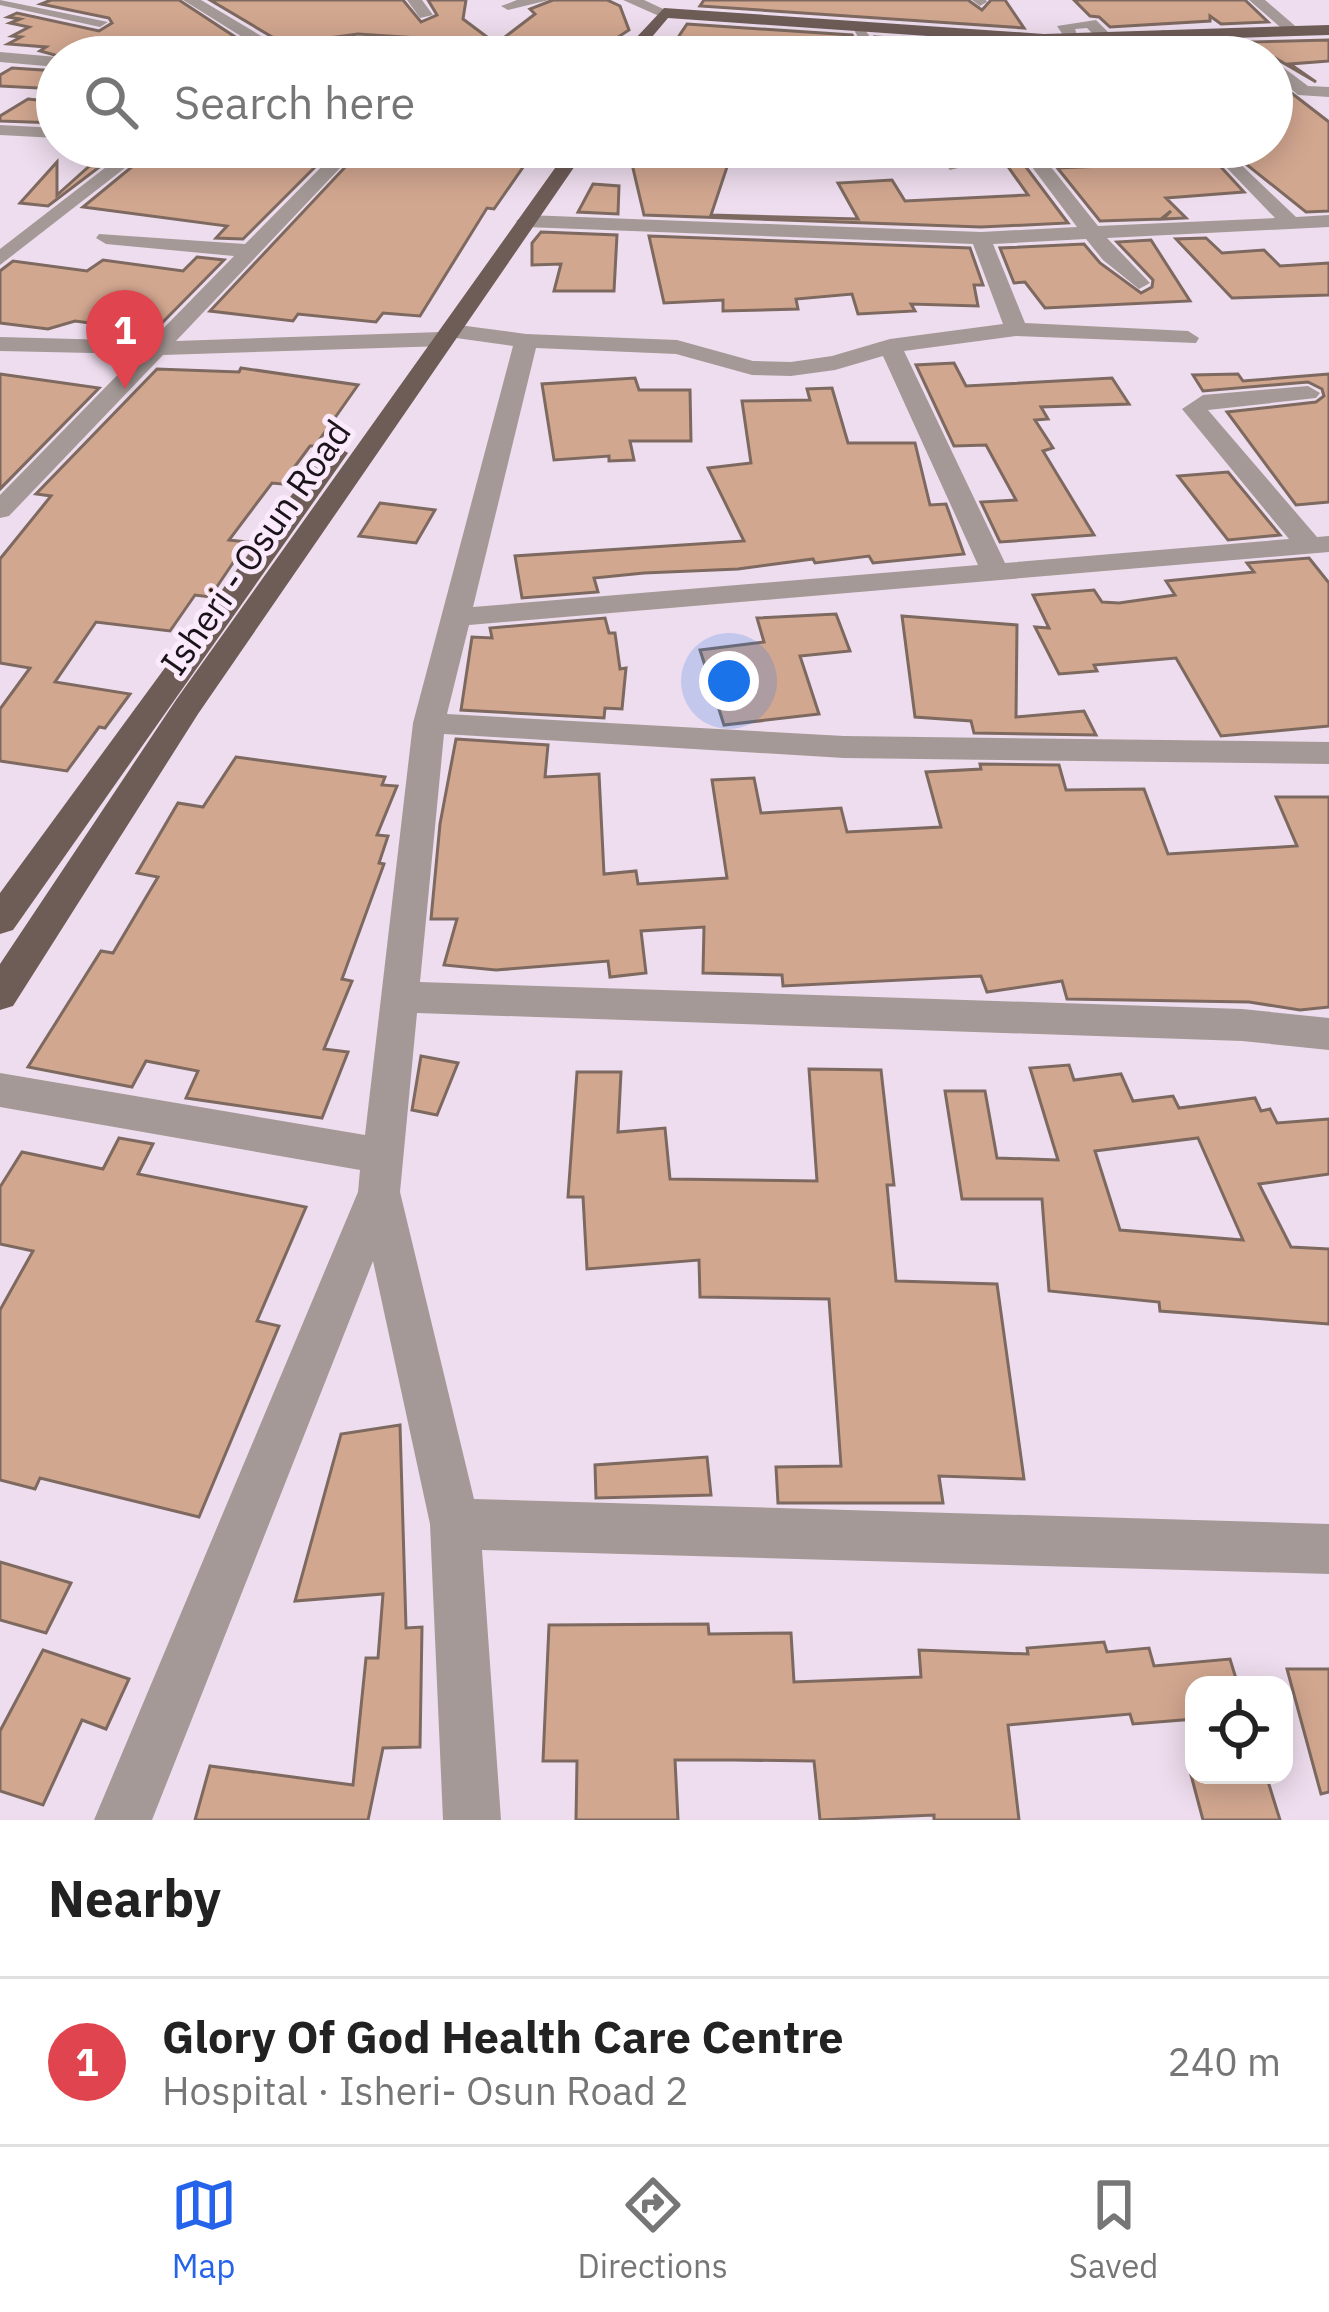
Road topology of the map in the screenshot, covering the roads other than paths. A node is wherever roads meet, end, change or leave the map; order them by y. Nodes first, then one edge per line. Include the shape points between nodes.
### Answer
1 (190, 0) edge
2 (414, 0) edge
3 (542, 0) edge
4 (630, 0) edge
5 (1091, 0) edge
6 (1256, 0) edge
7 (0, 1) edge
8 (508, 6) dead end
9 (425, 16) dead end
10 (739, 20) junction
11 (666, 21) junction
12 (100, 22) dead end
13 (857, 28) junction
14 (1329, 30) edge
15 (1293, 31) junction
16 (1236, 33) junction
17 (939, 34) joint
18 (1128, 35) junction
19 (1163, 35) joint
20 (242, 36) edge
21 (649, 36) edge
22 (657, 36) edge
23 (863, 36) edge
24 (981, 36) edge
25 (1104, 36) edge
26 (1240, 36) edge
27 (0, 57) edge
28 (36, 60) edge
29 (1293, 82) edge
30 (1329, 92) edge
31 (0, 130) edge
32 (36, 132) edge
33 (115, 168) edge
34 (331, 168) edge
35 (539, 168) edge
36 (564, 168) edge
37 (1042, 168) edge
38 (1238, 168) edge
39 (526, 221) junction
40 (1329, 221) edge
41 (1291, 223) junction
42 (0, 229) edge
43 (30, 232) junction
44 (1092, 233) junction
45 (106, 238) dead end
46 (981, 238) junction
47 (252, 251) junction
48 (0, 259) edge
49 (1139, 283) dead end
50 (1016, 329) junction
51 (439, 335) junction
52 (1188, 338) dead end
53 (526, 341) junction
54 (0, 344) edge
55 (890, 346) junction
56 (160, 348) junction
57 (1307, 393) dead end
58 (0, 510) edge
59 (1319, 544) edge
60 (995, 571) junction
61 (457, 617) junction
62 (429, 723) junction
63 (1329, 753) edge
64 (0, 920) edge
65 (0, 995) edge
66 (401, 997) junction
67 (1329, 1034) edge
68 (0, 1090) edge
69 (381, 1174) junction
70 (455, 1524) junction
71 (1329, 1549) edge
72 (123, 1820) edge
73 (472, 1820) edge

1 - 20 street
2 - 9 street
3 - 8 street
4 - 11 street
5 - 18 street
6 - 15 street
7 - 12 street
10 - 11 main road
10 - 11 main road
10 - 13 main road
11 - 21 main road
11 - 22 main road
13 - 17 main road
13 - 23 street
14 - 15 main road
15 - 16 main road
16 - 19 main road
16 - 26 street
17 - 24 main road
18 - 19 main road
18 - 25 main road
27 - 28 street
29 - 30 street
31 - 32 street
33 - 43 street
34 - 47 street
35 - 51 main road
36 - 39 main road, Isheri - Osun Road
37 - 44 street
38 - 41 street
39 - 46 street
39 - 51 main road, Isheri - Osun Road
40 - 41 street
41 - 44 street
42 - 43 street
43 - 48 street
44 - 46 street
44 - 49 street
45 - 47 street
46 - 50 street
47 - 56 street
50 - 52 street
50 - 55 street
51 - 53 street
51 - 56 street
51 - 64 main road
51 - 65 main road, Isheri - Osun Road
53 - 55 street via 677,347 752,368 791,369
53 - 61 street
54 - 56 street
55 - 60 street
56 - 58 street
57 - 59 street via 1194,409
59 - 60 street
60 - 61 street
61 - 62 street
62 - 63 street via 844,747
62 - 66 street
66 - 67 street
66 - 69 street
68 - 69 street
69 - 70 street
69 - 72 street
70 - 71 street
70 - 73 street

